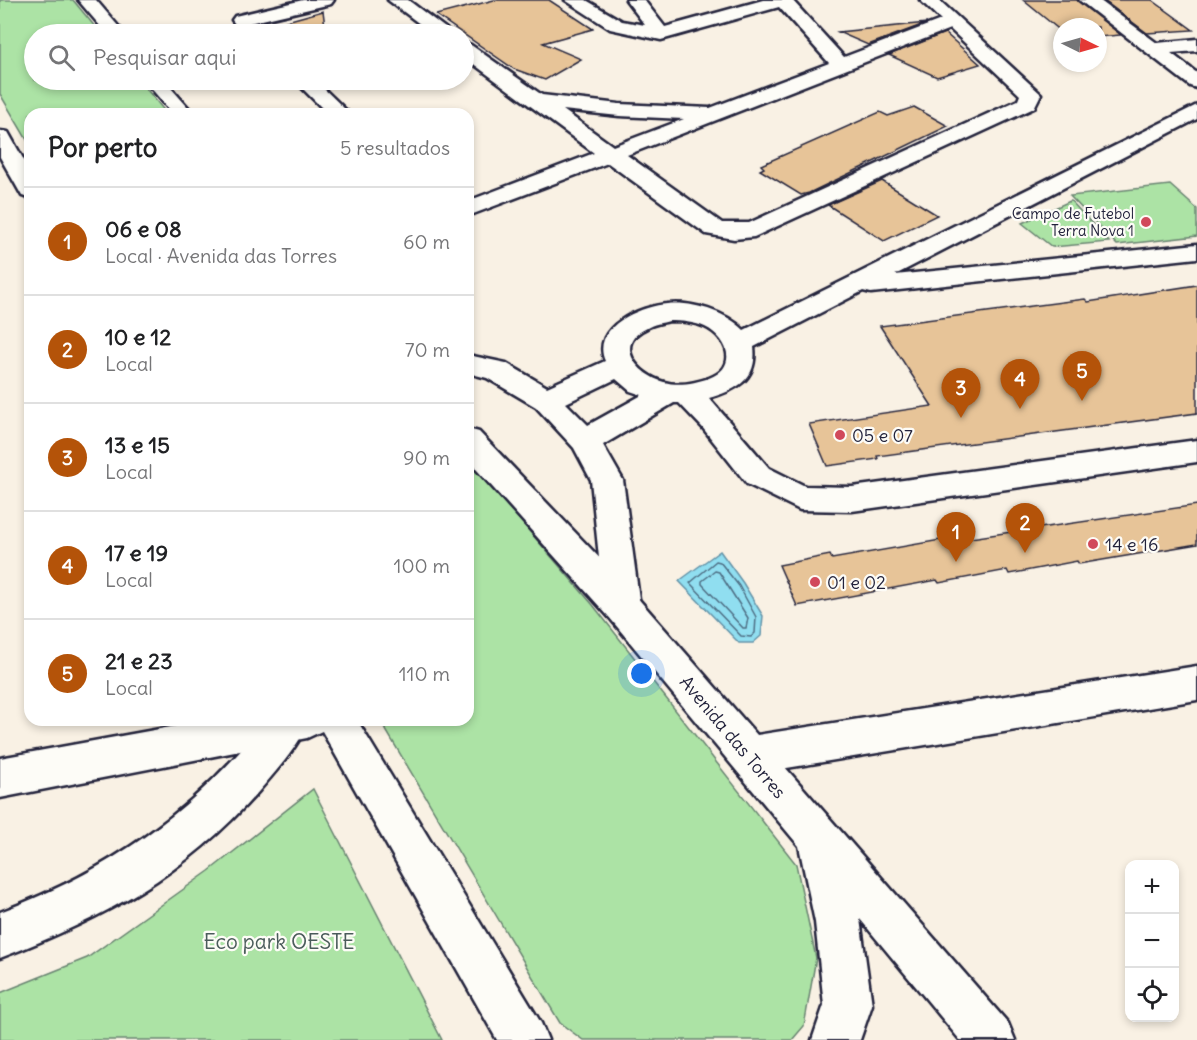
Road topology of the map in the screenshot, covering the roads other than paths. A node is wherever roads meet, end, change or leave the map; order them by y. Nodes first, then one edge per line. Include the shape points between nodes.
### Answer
1 (87, 0) edge
2 (325, 0) edge
3 (397, 0) edge
4 (574, 0) edge
5 (635, 0) edge
6 (782, 0) edge
7 (928, 0) edge
8 (1088, 0) edge
9 (228, 7) dead end
10 (240, 20) junction
11 (953, 22) junction
12 (107, 24) edge
13 (245, 24) edge
14 (430, 24) edge
15 (660, 34) junction
16 (1197, 45) edge
17 (1152, 49) junction
18 (474, 56) edge
19 (842, 66) junction
20 (1197, 82) edge
21 (163, 90) edge
22 (315, 90) edge
23 (534, 101) junction
24 (179, 108) edge
25 (334, 108) edge
26 (1197, 111) edge
27 (720, 113) junction
28 (0, 137) edge
29 (610, 154) junction
30 (24, 180) edge
31 (474, 207) edge
32 (926, 249) junction
33 (1197, 251) edge
34 (960, 276) junction
35 (849, 288) junction
36 (738, 344) junction
37 (474, 365) edge
38 (619, 366) junction
39 (677, 394) junction
40 (546, 400) junction
41 (585, 441) junction
42 (474, 446) edge
43 (1197, 451) edge
44 (622, 606) junction
45 (1197, 684) edge
46 (276, 726) edge
47 (294, 726) edge
48 (340, 726) edge
49 (751, 755) junction
50 (0, 777) edge
51 (819, 840) junction
52 (0, 935) edge
53 (524, 1040) edge
54 (836, 1040) edge
55 (991, 1040) edge

1 - 12 street
2 - 10 street
3 - 14 street
4 - 15 street via 616,25
5 - 15 street
6 - 15 street
6 - 19 street
7 - 11 street
8 - 17 street
9 - 10 street
10 - 13 street
11 - 19 street
11 - 29 street via 1031,94 1027,104 754,230 715,229
16 - 17 street
17 - 20 street
18 - 23 street
19 - 27 street
21 - 24 street
22 - 25 street
23 - 27 street via 619,110
23 - 29 street
26 - 32 street
27 - 29 street
28 - 30 street
29 - 31 street
32 - 34 street
32 - 35 street
33 - 34 street
34 - 35 street
35 - 36 street
36 - 38 street via 730,332 702,316 685,312 650,315 624,330 615,354
36 - 39 street via 741,357 736,371 725,383 708,391
37 - 40 street via 496,370
38 - 39 street via 638,383
38 - 40 street
39 - 41 street
39 - 43 street via 713,420 758,476 800,498 852,499
40 - 41 street
41 - 44 street via 607,480
42 - 44 street, Avenida das Torres
44 - 49 street, Avenida das Torres
45 - 49 street
46 - 50 street
47 - 52 street via 230,796 147,864 95,896
48 - 53 street
49 - 51 street, Avenida das Torres
51 - 54 street via 838,922 848,1005
51 - 55 street, Avenida das Torres

